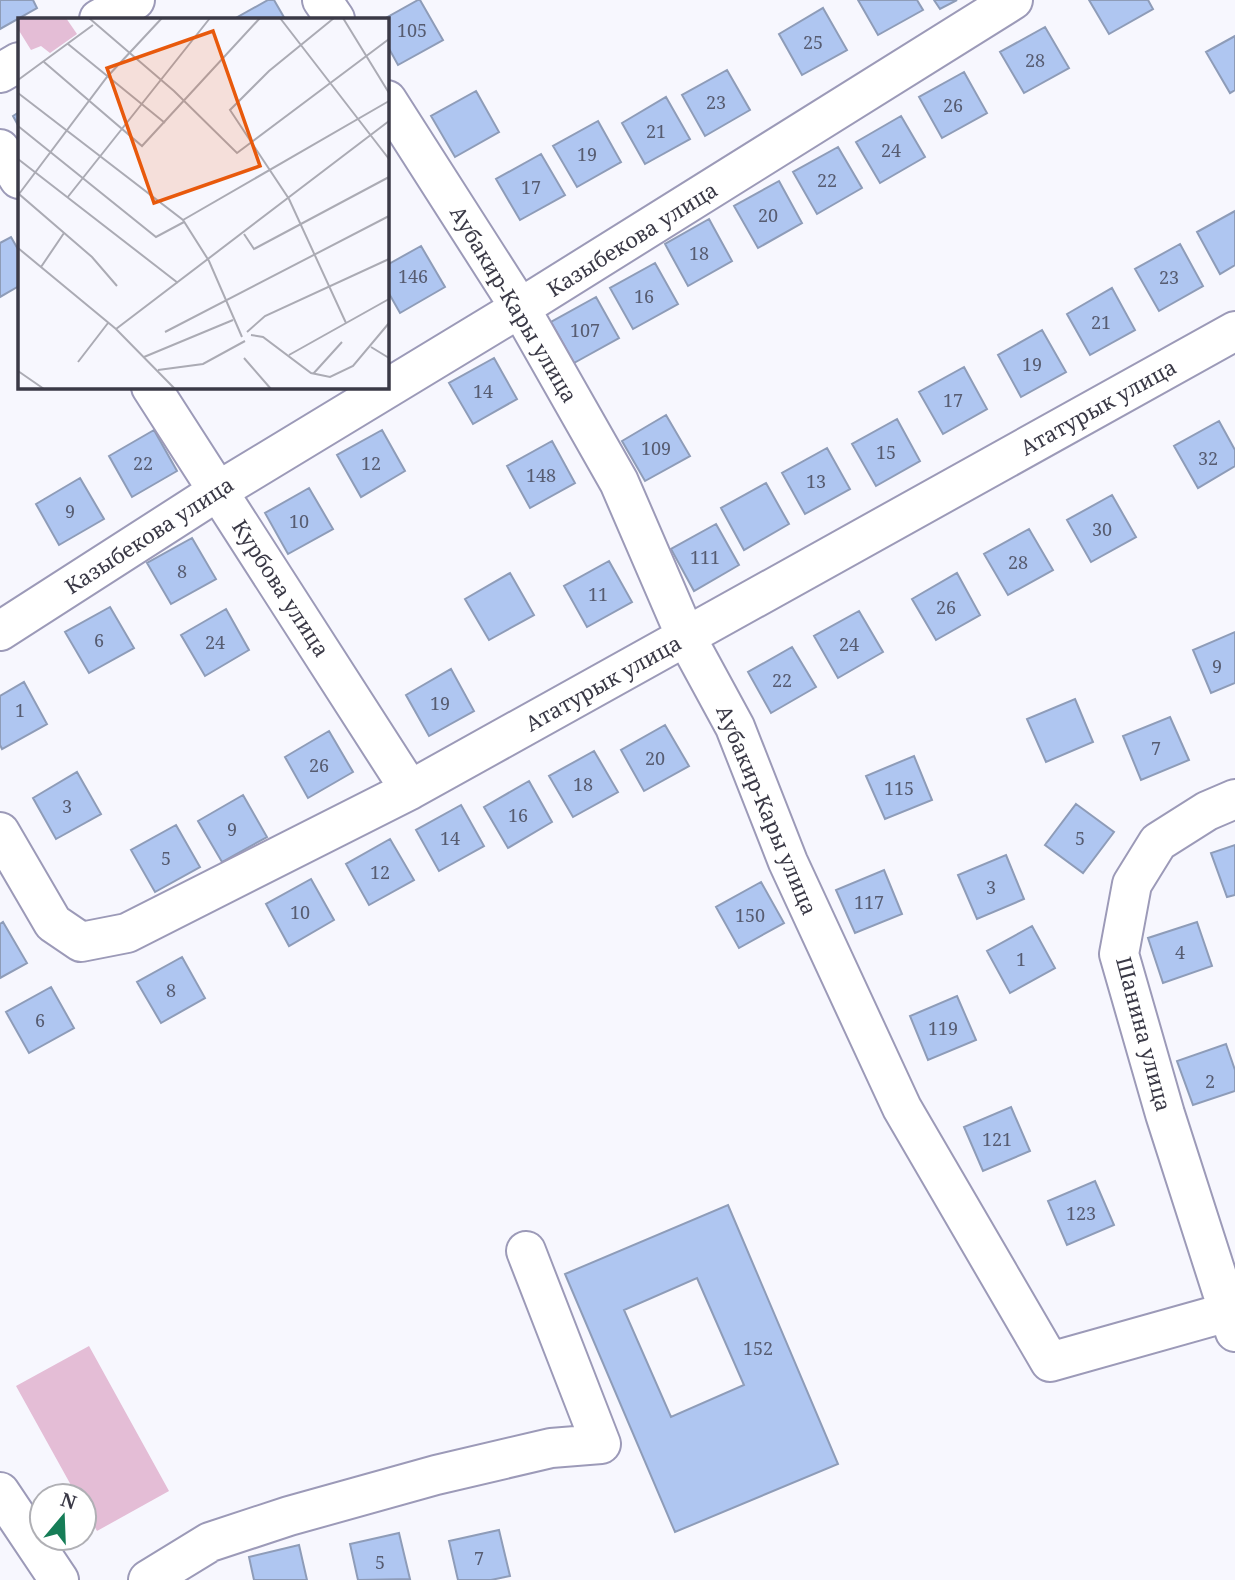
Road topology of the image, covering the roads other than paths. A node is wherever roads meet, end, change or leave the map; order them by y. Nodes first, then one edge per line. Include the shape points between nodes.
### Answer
1 (135, 0) edge
2 (322, 0) edge
3 (1013, 0) edge
4 (101, 18) edge
5 (334, 18) edge
6 (18, 63) edge
7 (0, 73) edge
8 (388, 102) edge
9 (0, 149) edge
10 (18, 177) edge
11 (520, 309) junction
12 (1235, 331) edge
13 (153, 388) edge
14 (218, 491) junction
15 (0, 631) edge
16 (686, 637) junction
17 (410, 790) junction
18 (1235, 799) edge
19 (0, 832) edge
20 (526, 1251) dead end
21 (1233, 1318) edge
22 (0, 1492) edge
23 (59, 1580) edge
24 (148, 1580) edge

1 - 4 street
2 - 5 street
3 - 11 street, Казыбекова улица
6 - 7 street
8 - 11 street, Аубакир-Кары улица
9 - 10 street
11 - 14 street, Казыбекова улица
11 - 16 street, Аубакир-Кары улица via 619,482
12 - 16 street, Ататурык улица
13 - 14 street, Курбова улица
14 - 15 street, Казыбекова улица
14 - 17 street, Курбова улица
16 - 17 street, Ататурык улица
16 - 21 street, Аубакир-Кары улица via 735,727 788,862 902,1108 1050,1362
17 - 19 street, Ататурык улица via 127,933 81,942 53,923
18 - 21 street, Шанина улица via 1158,842 1132,884 1119,954 1165,1114
20 - 24 street via 601,1444 551,1448 289,1516 210,1542
22 - 23 street

